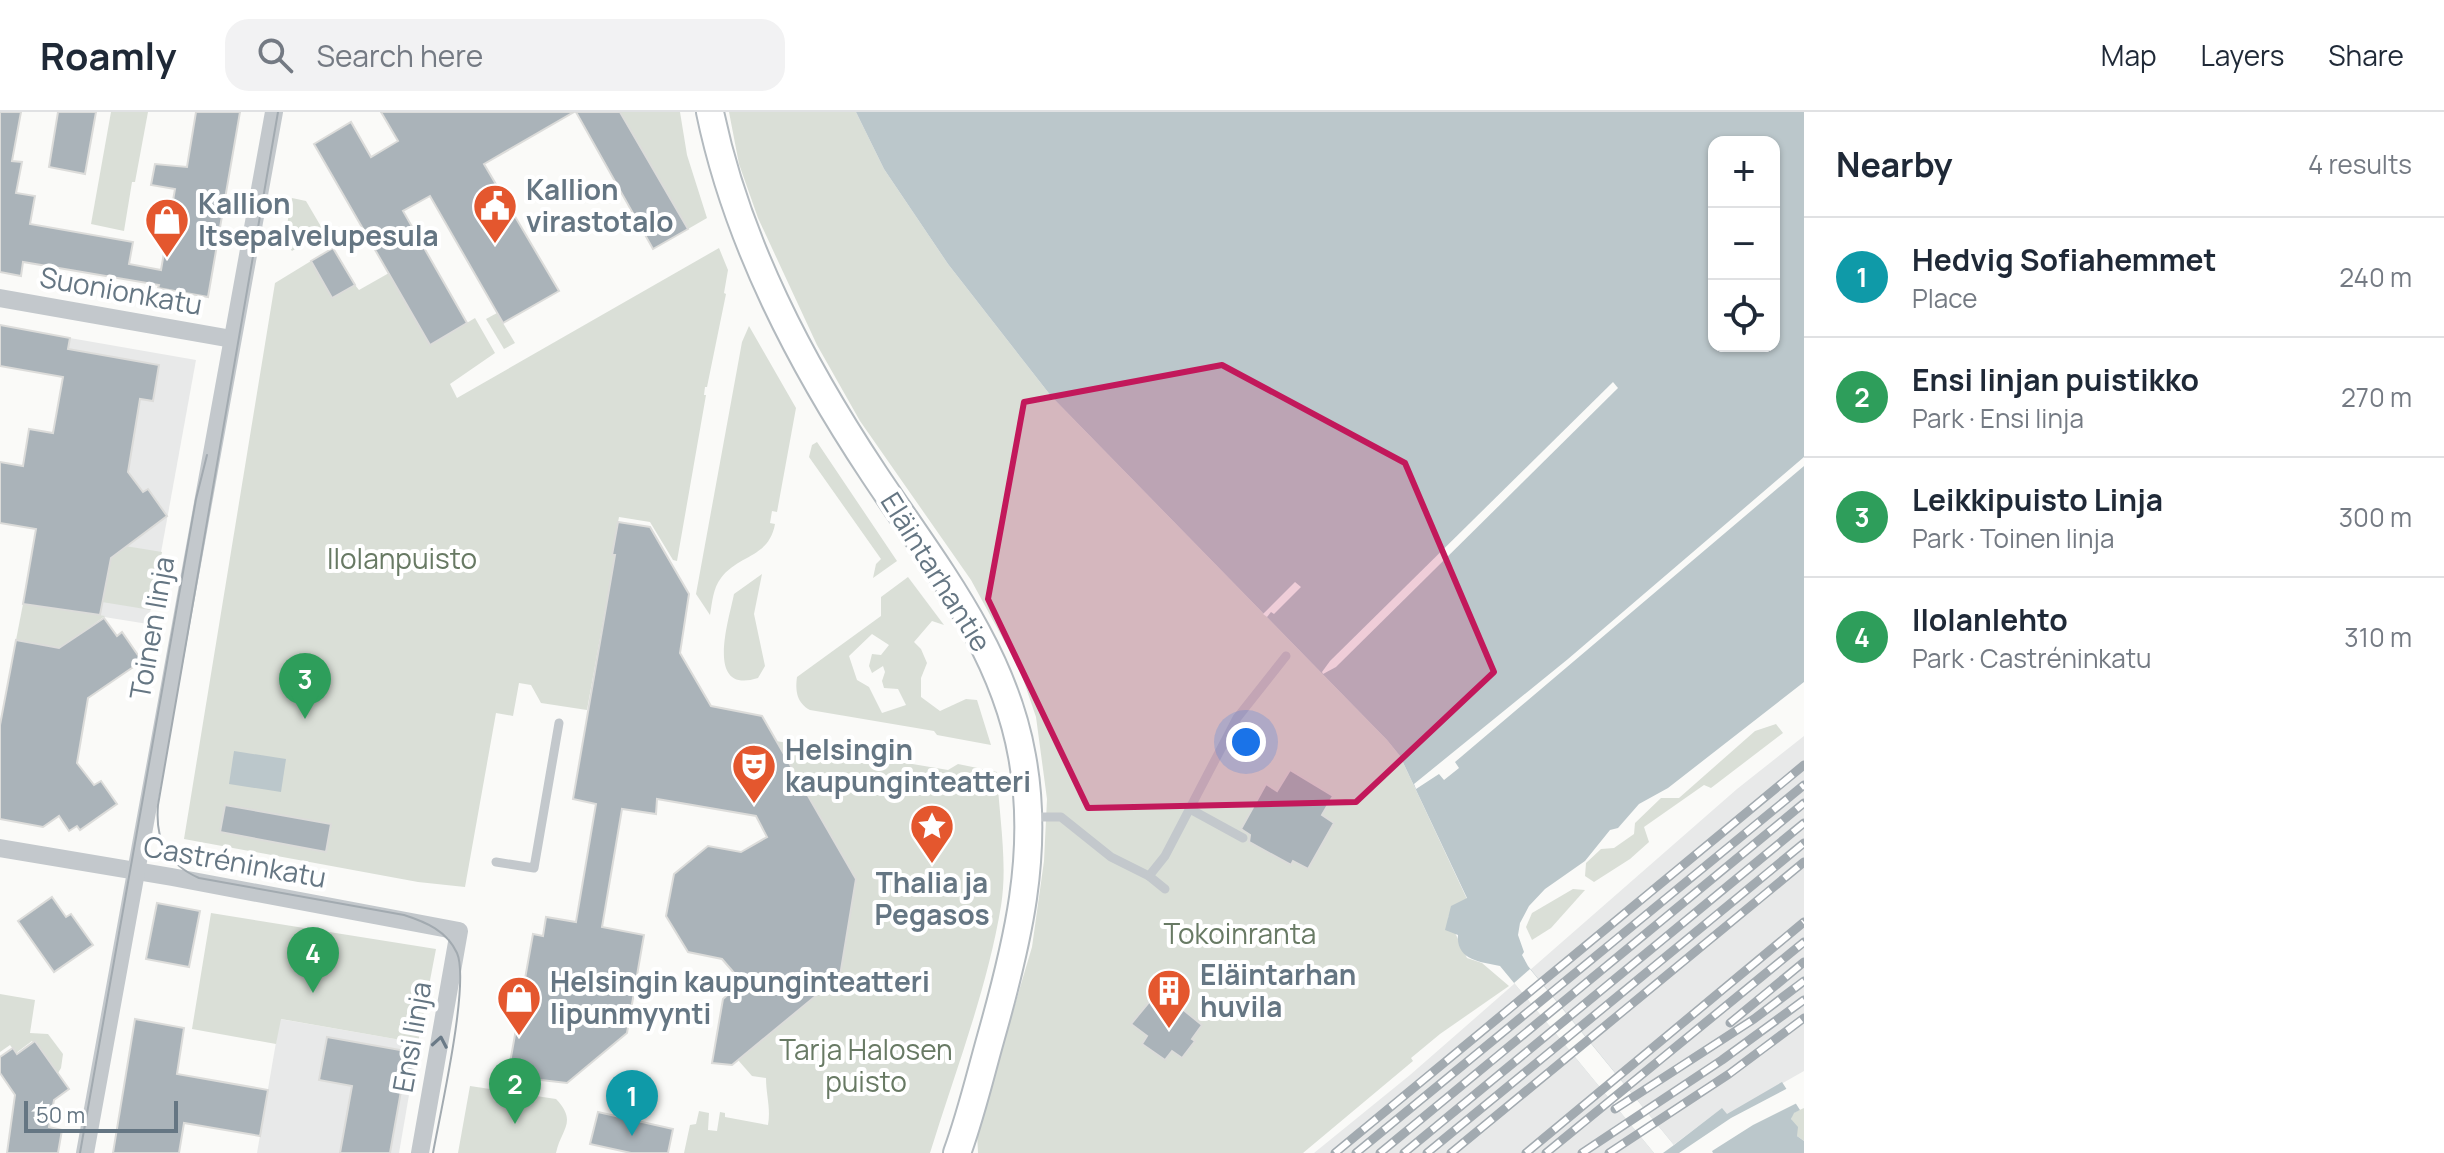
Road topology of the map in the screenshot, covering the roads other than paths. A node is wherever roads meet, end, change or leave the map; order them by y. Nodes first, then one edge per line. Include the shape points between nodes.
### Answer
1 (274, 112) edge
2 (710, 112) edge
3 (0, 298) edge
4 (232, 339) junction
5 (1286, 656) dead end
6 (559, 723) dead end
7 (1190, 809) junction
8 (1028, 817) junction
9 (1243, 838) dead end
10 (0, 848) edge
11 (496, 862) dead end
12 (135, 872) junction
13 (1149, 876) junction
14 (1165, 889) dead end
15 (459, 931) joint
16 (85, 1153) edge
17 (420, 1153) edge
18 (957, 1153) edge

1 - 4 street, Toinen linja
2 - 8 main road, Eläintarhantie via 731,197 789,328 830,405 971,619 997,670 1022,755
3 - 4 street, Suonionkatu
4 - 12 street, Toinen linja
5 - 7 lane via 1237,718
6 - 11 lane via 534,868
7 - 9 lane
7 - 13 lane
8 - 13 lane via 1061,817 1111,857
8 - 18 main road, Eläintarhantie via 1026,878 1014,951
10 - 12 street, Castréninkatu
12 - 15 street, Castréninkatu
12 - 16 street, Toinen linja
13 - 14 lane
17 -> 15 street, Ensi linja

